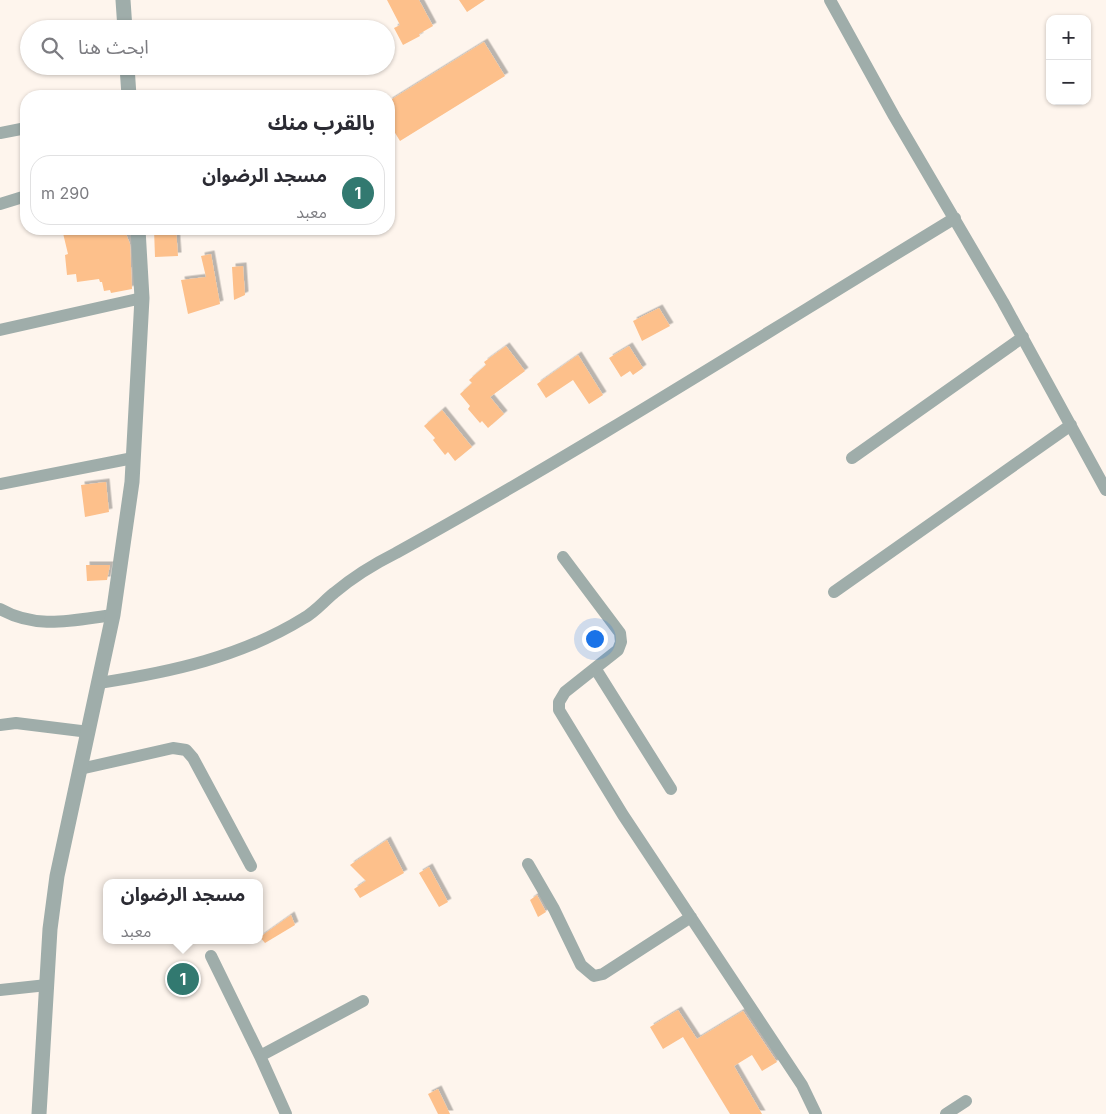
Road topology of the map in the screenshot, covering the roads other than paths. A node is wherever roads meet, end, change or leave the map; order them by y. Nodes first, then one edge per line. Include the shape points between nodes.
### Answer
1 (123, 0) edge
2 (830, 0) edge
3 (124, 20) edge
4 (128, 75) edge
5 (129, 90) edge
6 (20, 129) edge
7 (0, 133) edge
8 (20, 198) edge
9 (0, 204) edge
10 (955, 218) junction
11 (138, 235) edge
12 (142, 298) junction
13 (0, 330) edge
14 (1023, 337) junction
15 (1071, 425) junction
16 (133, 458) junction
17 (852, 458) dead end
18 (0, 484) edge
19 (1106, 490) edge
20 (563, 557) dead end
21 (834, 592) dead end
22 (0, 609) edge
23 (113, 615) junction
24 (596, 668) junction
25 (99, 683) junction
26 (0, 725) edge
27 (89, 732) junction
28 (80, 769) junction
29 (671, 789) dead end
30 (528, 864) dead end
31 (251, 866) dead end
32 (691, 917) junction
33 (211, 956) dead end
34 (47, 985) junction
35 (0, 990) edge
36 (363, 1001) dead end
37 (260, 1056) junction
38 (966, 1101) dead end
39 (39, 1114) edge
40 (286, 1114) edge
41 (816, 1114) edge
42 (946, 1114) edge

1 - 3 street
2 - 10 street
4 - 5 street
6 - 7 street
8 - 9 street
10 - 14 street
10 - 25 street via 483,505 368,568 307,617 266,641 160,674
11 - 12 street
12 - 13 street
12 - 16 street
14 - 15 street
14 - 17 street
15 - 19 street
15 - 21 street
16 - 18 street
16 - 23 street
20 - 24 street via 620,633 618,650
22 - 23 street via 16,618 33,622
23 - 25 street
24 - 29 street
24 - 32 street via 565,692 559,702 559,710
25 - 27 street
26 - 27 street via 16,723
27 - 28 street
28 - 31 street via 173,748 186,750
28 - 34 street via 57,876
30 - 32 street via 581,965 594,976 603,974
32 - 41 street via 802,1085
33 - 37 street
34 - 35 street
34 - 39 street
36 - 37 street
37 - 40 street
38 - 42 street

